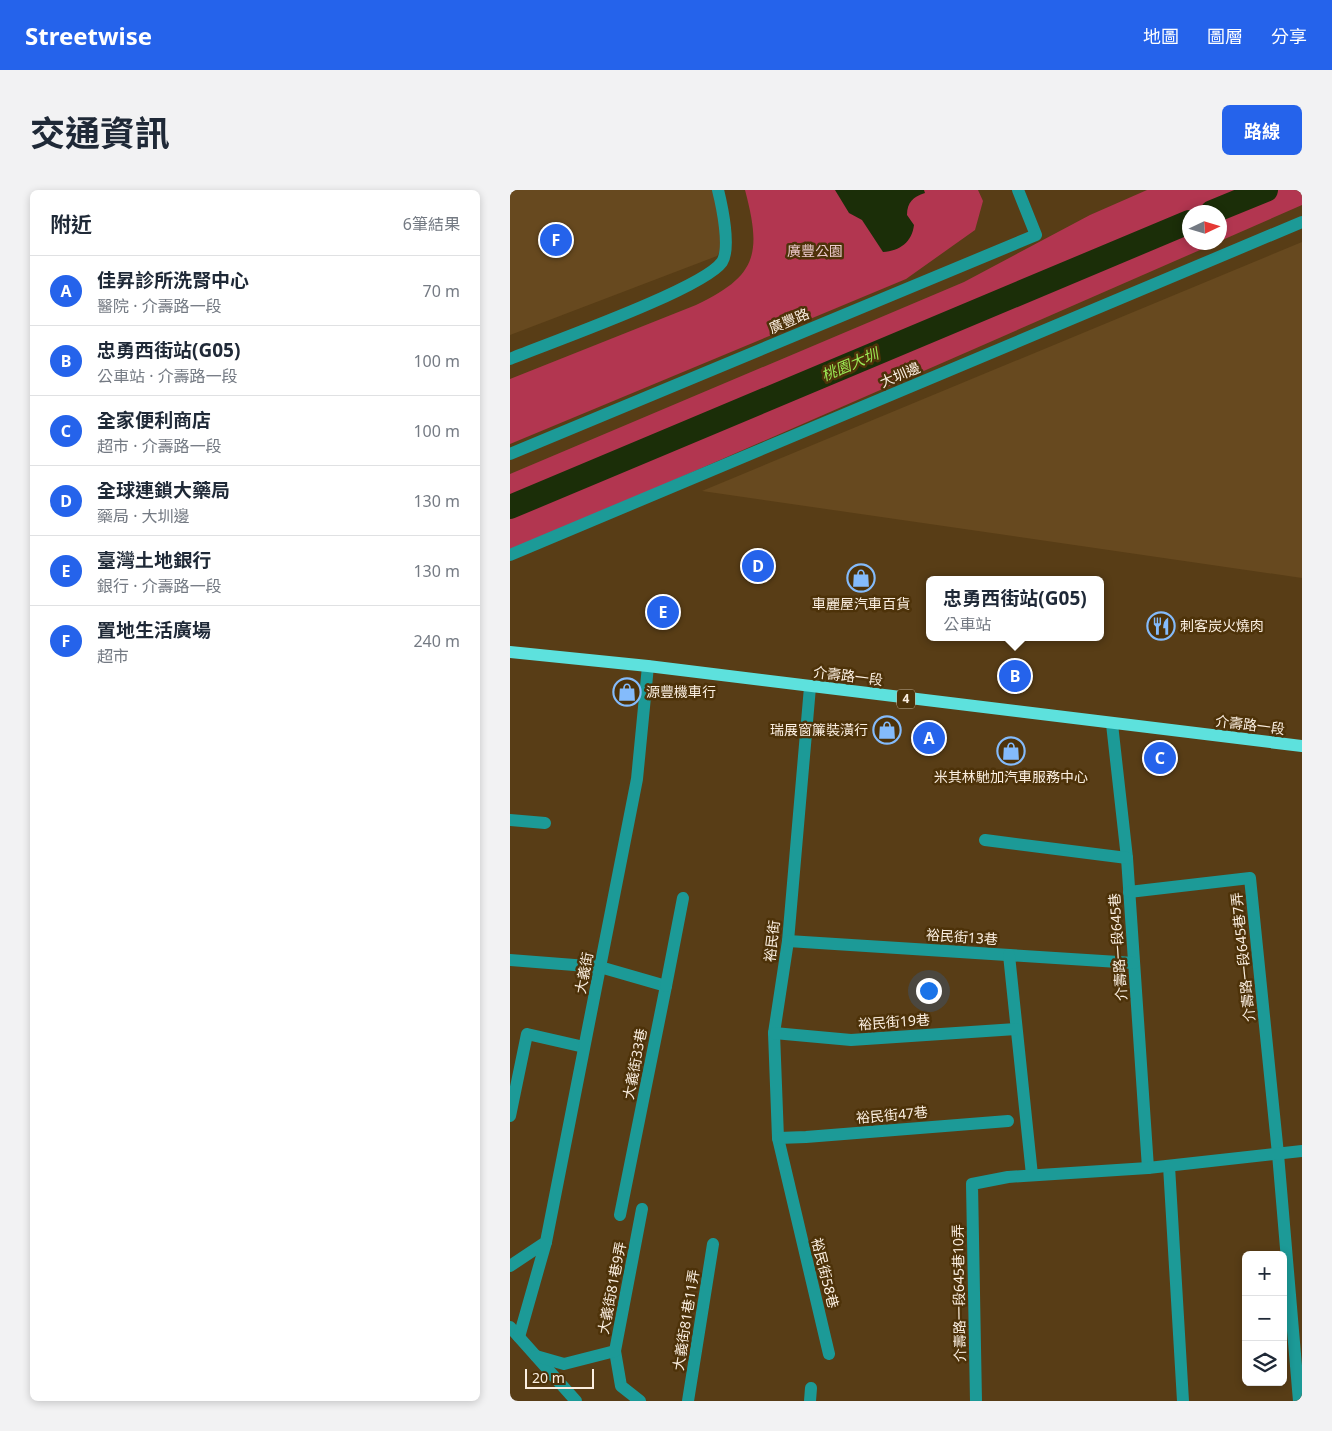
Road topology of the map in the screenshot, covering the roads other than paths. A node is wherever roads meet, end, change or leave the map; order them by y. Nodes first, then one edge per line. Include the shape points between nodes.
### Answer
1 (718, 190) edge
2 (1018, 190) edge
3 (1302, 222) edge
4 (510, 359) edge
5 (510, 454) edge
6 (510, 555) edge
7 (510, 652) edge
8 (648, 666) junction
9 (810, 687) junction
10 (1112, 724) junction
11 (1302, 746) edge
12 (510, 820) edge
13 (545, 823) dead end
14 (985, 840) dead end
15 (1127, 858) junction
16 (1129, 892) junction
17 (683, 898) dead end
18 (788, 941) junction
19 (1008, 955) junction
20 (510, 960) edge
21 (1134, 963) junction
22 (600, 967) junction
23 (666, 986) junction
24 (1016, 1029) junction
25 (774, 1033) junction
26 (584, 1047) junction
27 (510, 1116) edge
28 (1008, 1121) dead end
29 (778, 1138) junction
30 (1302, 1151) edge
31 (1278, 1154) junction
32 (1169, 1166) junction
33 (1148, 1168) junction
34 (1032, 1175) junction
35 (791, 1198) joint
36 (642, 1209) dead end
37 (620, 1215) dead end
38 (546, 1242) junction
39 (712, 1244) dead end
40 (510, 1266) edge
41 (510, 1327) edge
42 (519, 1337) junction
43 (615, 1351) junction
44 (830, 1354) dead end
45 (536, 1356) junction
46 (576, 1401) edge
47 (640, 1401) edge
48 (688, 1401) edge
49 (976, 1401) edge
50 (1183, 1401) edge
51 (1299, 1401) edge

1 - 4 street via 726,244 723,260 713,271 658,299
2 - 5 street, 廣豐路 via 1036,235
3 - 6 street, 大圳邊
7 - 8 main road, 介壽路一段 / 4
8 - 9 main road, 介壽路一段 / 4
8 - 22 street, 大義街 via 637,779
9 - 10 main road, 介壽路一段 / 4
9 - 18 street, 裕民街
10 - 11 main road, 介壽路一段 / 4
10 - 15 street, 介壽路一段645巷
12 - 13 street
14 - 15 street
15 - 16 street, 介壽路一段645巷
16 - 21 street, 介壽路一段645巷
16 - 31 street, 介壽路一段645巷7弄 via 1250,878
17 - 23 street, 大義街33巷
18 - 19 street, 裕民街13巷
18 - 25 street, 裕民街
19 - 21 street, 裕民街13巷
19 - 24 street
20 - 22 street
21 - 33 street, 介壽路一段645巷
22 - 23 street
22 - 26 street, 大義街
23 - 37 street, 大義街33巷
24 - 25 street, 裕民街19巷 via 851,1040
24 - 34 street
25 - 29 street, 裕民街
26 - 27 street via 527,1034
26 - 38 street, 大義街
28 - 29 street, 裕民街47巷
29 - 35 street, 裕民街
30 - 31 street
31 - 32 street
31 - 51 street
32 - 33 street
32 - 50 street
33 - 34 street
34 - 49 street, 介壽路一段645巷10弄 via 972,1184
35 - 44 street, 裕民街58巷
36 - 43 street, 大義街81巷9弄
38 - 40 street
38 - 42 street, 大義街
39 - 48 street, 大義街81巷11弄
41 - 42 street
42 - 45 street
43 - 45 street, 大義街81巷9弄 via 564,1364
43 - 47 street via 621,1386
45 - 46 street

